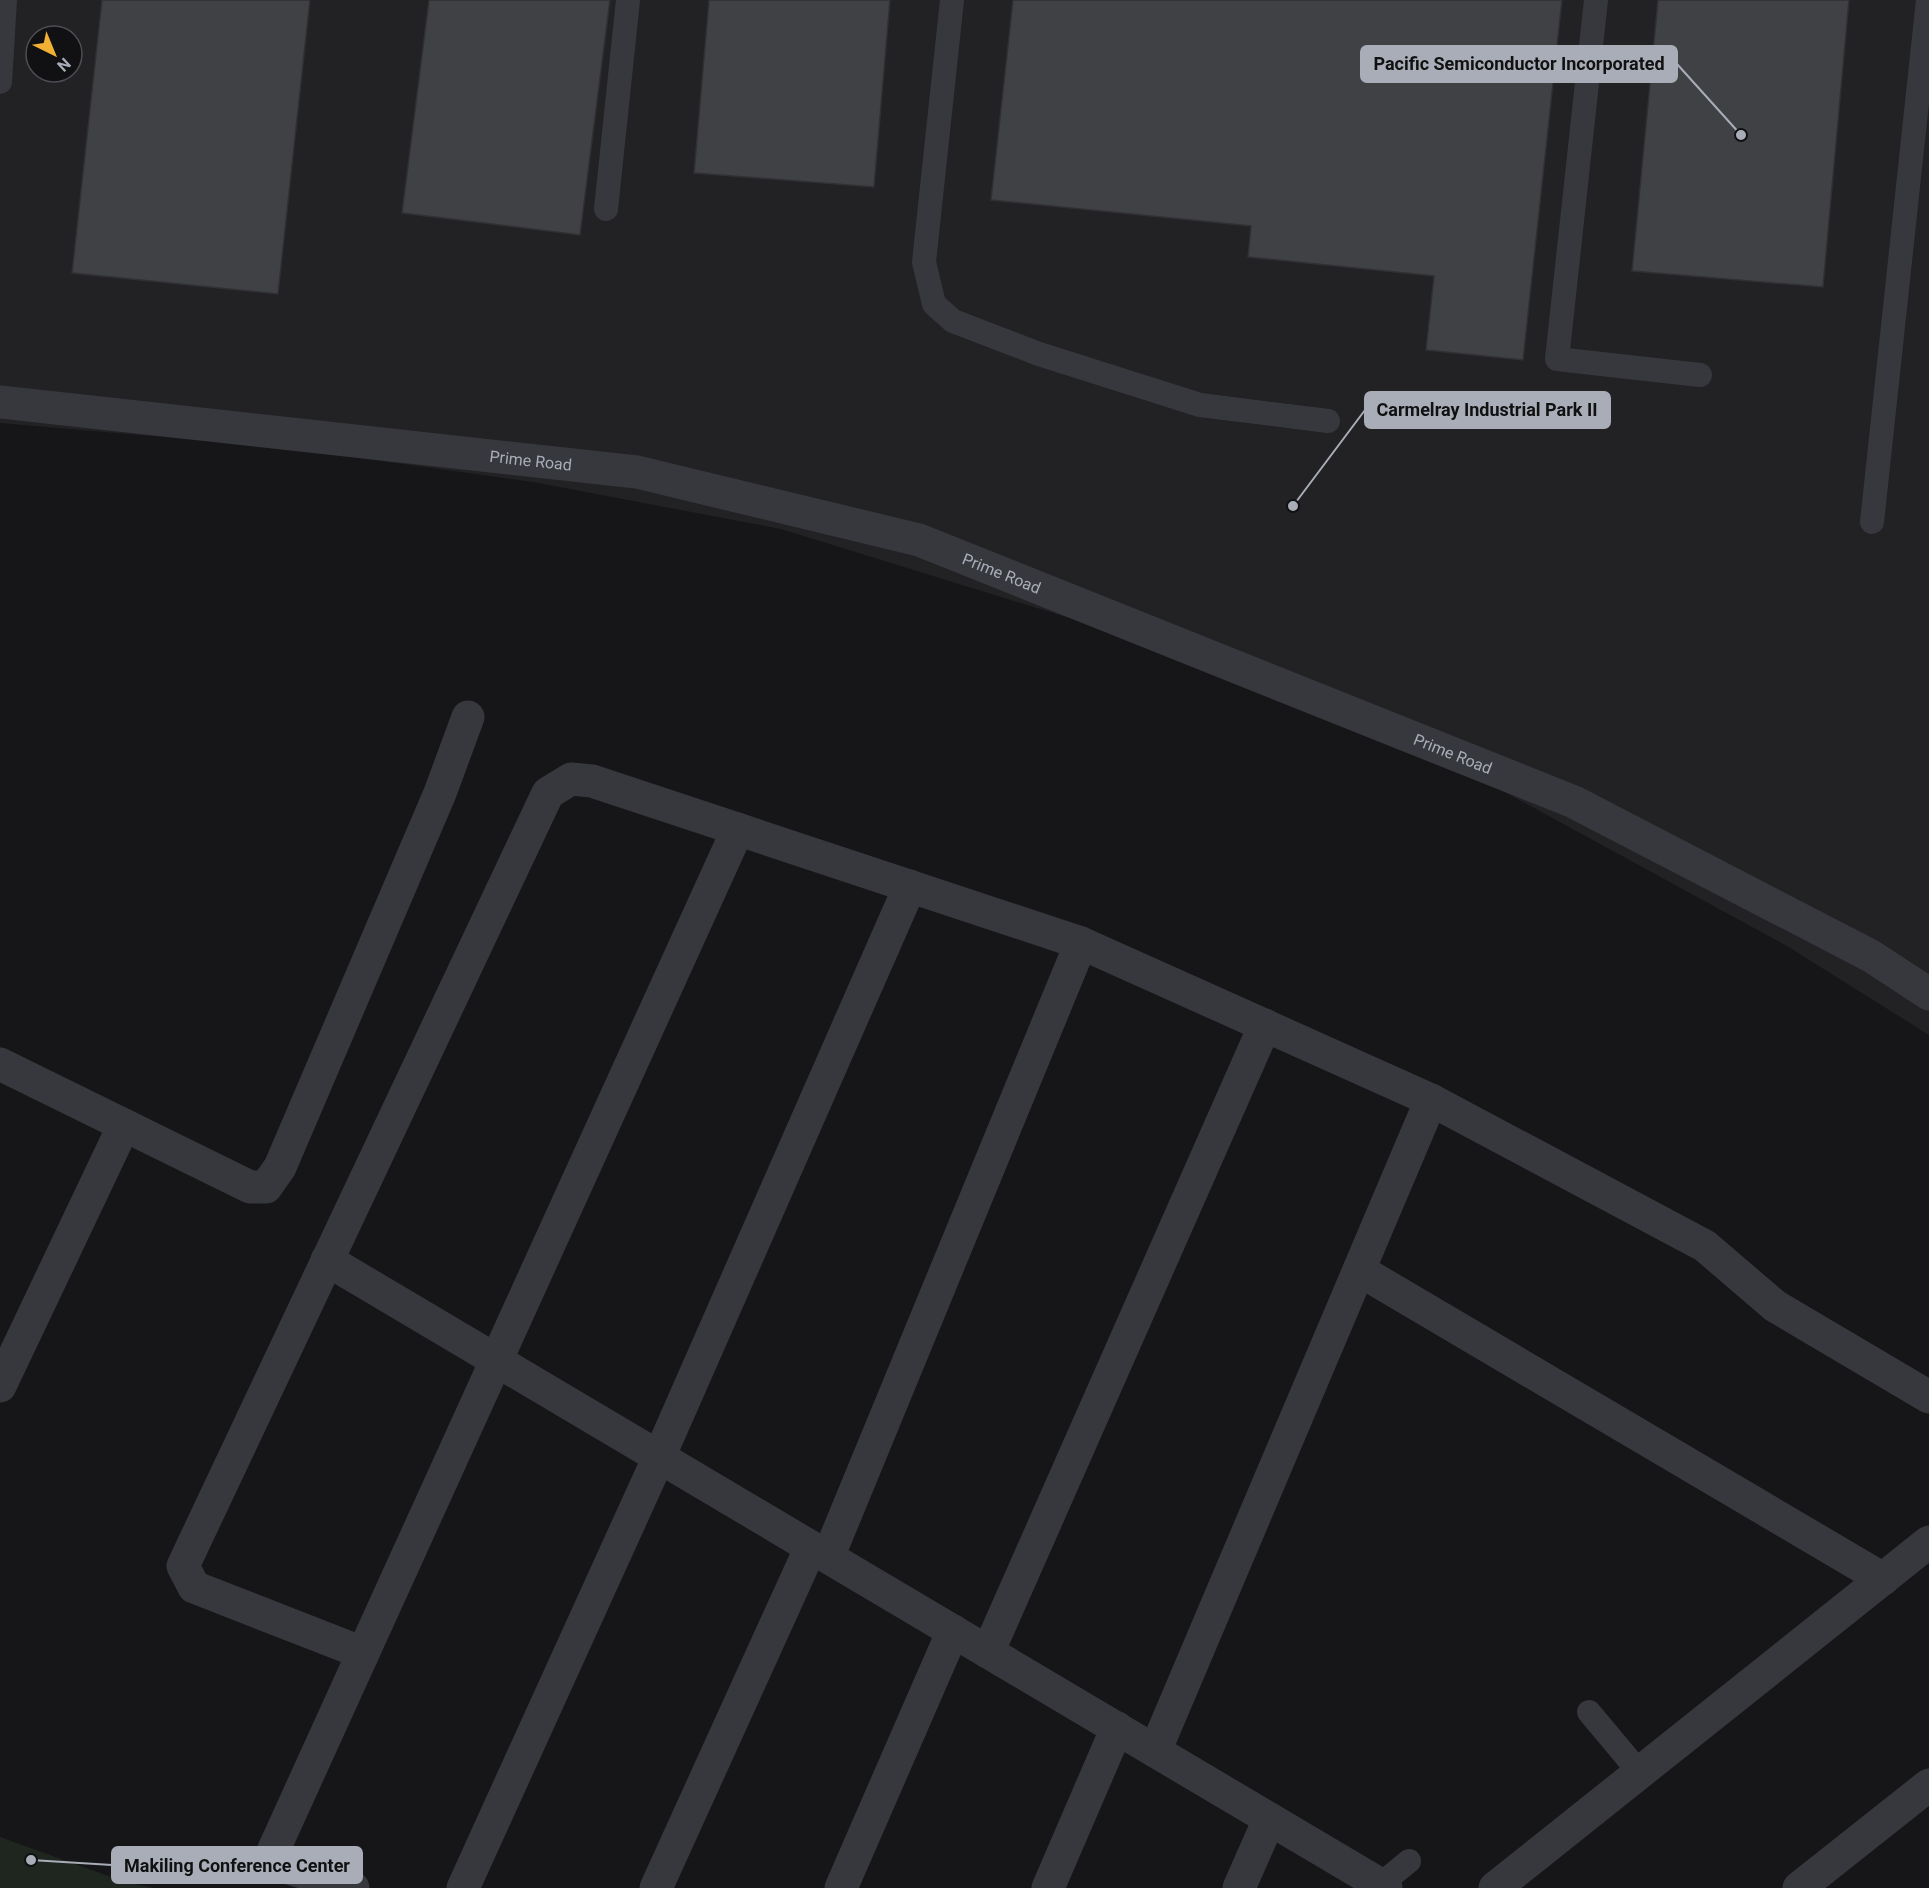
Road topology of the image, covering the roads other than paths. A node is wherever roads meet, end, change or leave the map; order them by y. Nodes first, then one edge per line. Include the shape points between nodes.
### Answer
1 (5, 0) edge
2 (627, 0) edge
3 (952, 0) edge
4 (1596, 0) edge
5 (1928, 0) edge
6 (0, 82) edge
7 (606, 209) dead end
8 (1700, 375) dead end
9 (0, 402) edge
10 (1328, 421) dead end
11 (1872, 522) dead end
12 (468, 717) dead end
13 (738, 829) junction
14 (910, 886) junction
15 (1081, 943) junction
16 (1929, 994) edge
17 (1265, 1025) junction
18 (0, 1064) edge
19 (1431, 1100) junction
20 (124, 1125) junction
21 (327, 1260) junction
22 (1359, 1270) junction
23 (496, 1361) junction
24 (0, 1386) edge
25 (1929, 1397) edge
26 (659, 1457) junction
27 (1929, 1542) edge
28 (820, 1552) junction
29 (1883, 1579) junction
30 (953, 1631) junction
31 (988, 1652) junction
32 (363, 1653) junction
33 (1589, 1712) dead end
34 (1117, 1728) junction
35 (1155, 1751) junction
36 (1640, 1773) junction
37 (1929, 1785) edge
38 (1269, 1820) junction
39 (1409, 1861) dead end
40 (1383, 1886) edge
41 (353, 1888) edge
42 (463, 1888) edge
43 (656, 1888) edge
44 (841, 1888) edge
45 (1048, 1888) edge
46 (1239, 1888) edge
47 (1495, 1888) edge
48 (1799, 1888) edge

1 - 6 lane
2 - 7 lane
3 - 10 lane via 924,262 934,303 953,321 1039,354 1200,405
4 - 8 lane via 1557,359
5 - 11 lane
9 - 16 street, Prime Road via 637,472 919,540 1574,802 1871,956
12 - 20 street via 440,793 280,1167 266,1187 250,1187
13 - 14 street
13 - 21 street via 592,781 571,779 549,793
13 - 23 street
14 - 15 street
14 - 26 street
15 - 17 street
15 - 28 street
17 - 19 street
17 - 31 street
18 - 20 street
19 - 22 street
19 - 25 street via 1706,1246 1775,1306
20 - 24 street
21 - 23 street
21 - 32 street via 183,1566 194,1587
22 - 29 street
22 - 35 street
23 - 26 street
23 - 32 street
26 - 28 street
26 - 42 street
27 - 29 street
28 - 30 street
28 - 43 street
29 - 36 street
30 - 31 street
30 - 44 street
31 - 34 street
32 - 41 street via 274,1849 286,1867
33 - 36 lane
34 - 35 street
34 - 45 street
35 - 38 street
36 - 47 street
37 - 48 street
38 - 40 street
38 - 46 street
39 - 40 lane

